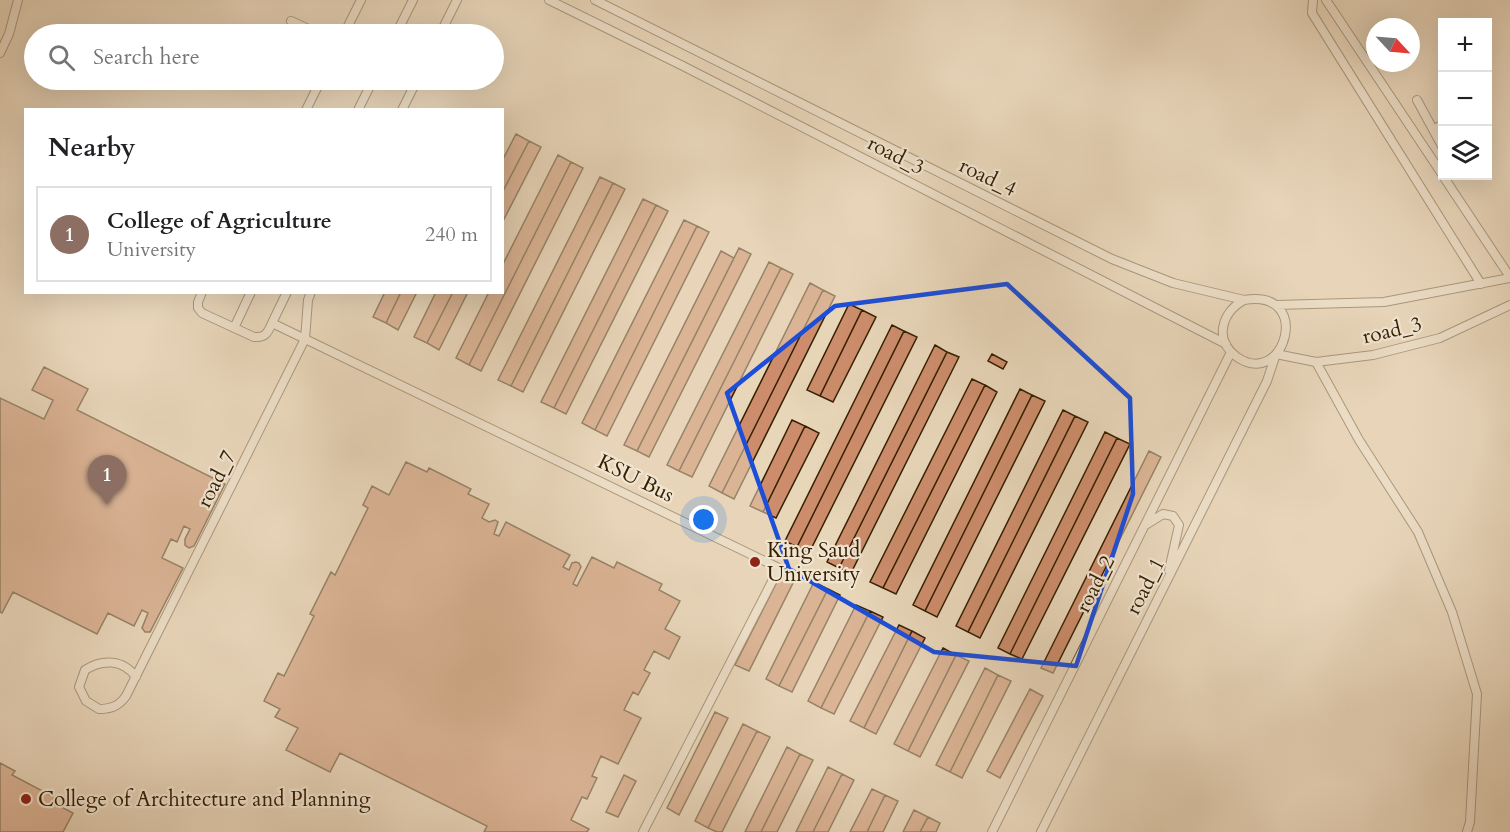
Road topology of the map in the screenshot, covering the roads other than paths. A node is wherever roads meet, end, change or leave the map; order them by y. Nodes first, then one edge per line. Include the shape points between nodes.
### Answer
1 (18, 0) edge
2 (361, 0) edge
3 (413, 0) edge
4 (457, 0) edge
5 (549, 0) edge
6 (595, 0) edge
7 (1313, 0) edge
8 (1326, 0) edge
9 (291, 21) dead end
10 (297, 24) edge
11 (349, 24) edge
12 (401, 24) edge
13 (445, 24) edge
14 (0, 52) edge
15 (316, 90) edge
16 (368, 90) edge
17 (412, 90) edge
18 (1417, 100) dead end
19 (307, 108) edge
20 (359, 108) edge
21 (403, 108) edge
22 (1441, 126) edge
23 (1434, 129) junction
24 (1438, 137) edge
25 (1438, 161) edge
26 (1446, 180) edge
27 (1510, 277) edge
28 (1481, 284) junction
29 (201, 294) edge
30 (250, 294) edge
31 (286, 294) edge
32 (310, 294) edge
33 (1244, 300) junction
34 (1276, 305) junction
35 (1510, 305) edge
36 (272, 323) junction
37 (234, 328) junction
38 (305, 339) junction
39 (1226, 344) junction
40 (1231, 352) junction
41 (1276, 354) junction
42 (1316, 362) junction
43 (1145, 526) junction
44 (1166, 584) junction
45 (136, 676) junction
46 (643, 832) edge
47 (992, 832) edge
48 (1041, 832) edge
49 (1467, 832) edge

1 - 14 lane
2 - 11 lane
3 - 12 lane
4 - 13 lane
5 - 39 lane, road_3
6 - 33 lane, road_4 via 1112,259 1173,283
7 - 28 lane via 1312,13
8 - 25 lane
9 - 10 lane
15 - 19 lane
16 - 20 lane
17 - 21 lane
18 - 23 lane
22 - 23 lane
23 - 24 lane
26 - 27 lane
27 - 28 lane
28 - 34 lane via 1384,302
29 - 37 lane via 198,309
30 - 37 lane
31 - 36 lane
32 - 38 lane, road_7
33 - 34 lane via 1255,298
33 - 39 lane via 1227,314 1223,325
34 - 41 lane via 1287,325 1287,336
35 - 42 lane, road_3 via 1440,338 1373,355
36 - 37 lane via 267,335 261,338
36 - 38 lane, KSU Bus
38 - 45 lane, road_7
38 - 46 lane, KSU Bus via 779,568
39 - 40 lane
40 - 41 lane via 1258,362
40 - 43 lane, road_2
41 - 42 lane, road_3
41 - 44 lane, road_1 via 1267,381
42 - 49 lane via 1359,440 1418,532 1452,612 1477,694
43 - 44 lane via 1162,514 1173,516 1179,525
43 - 47 lane, road_2
44 - 48 lane, road_1
45 - 45 lane, road_7 via 122,702 110,708 90,705 80,693 85,670 102,663 124,665

